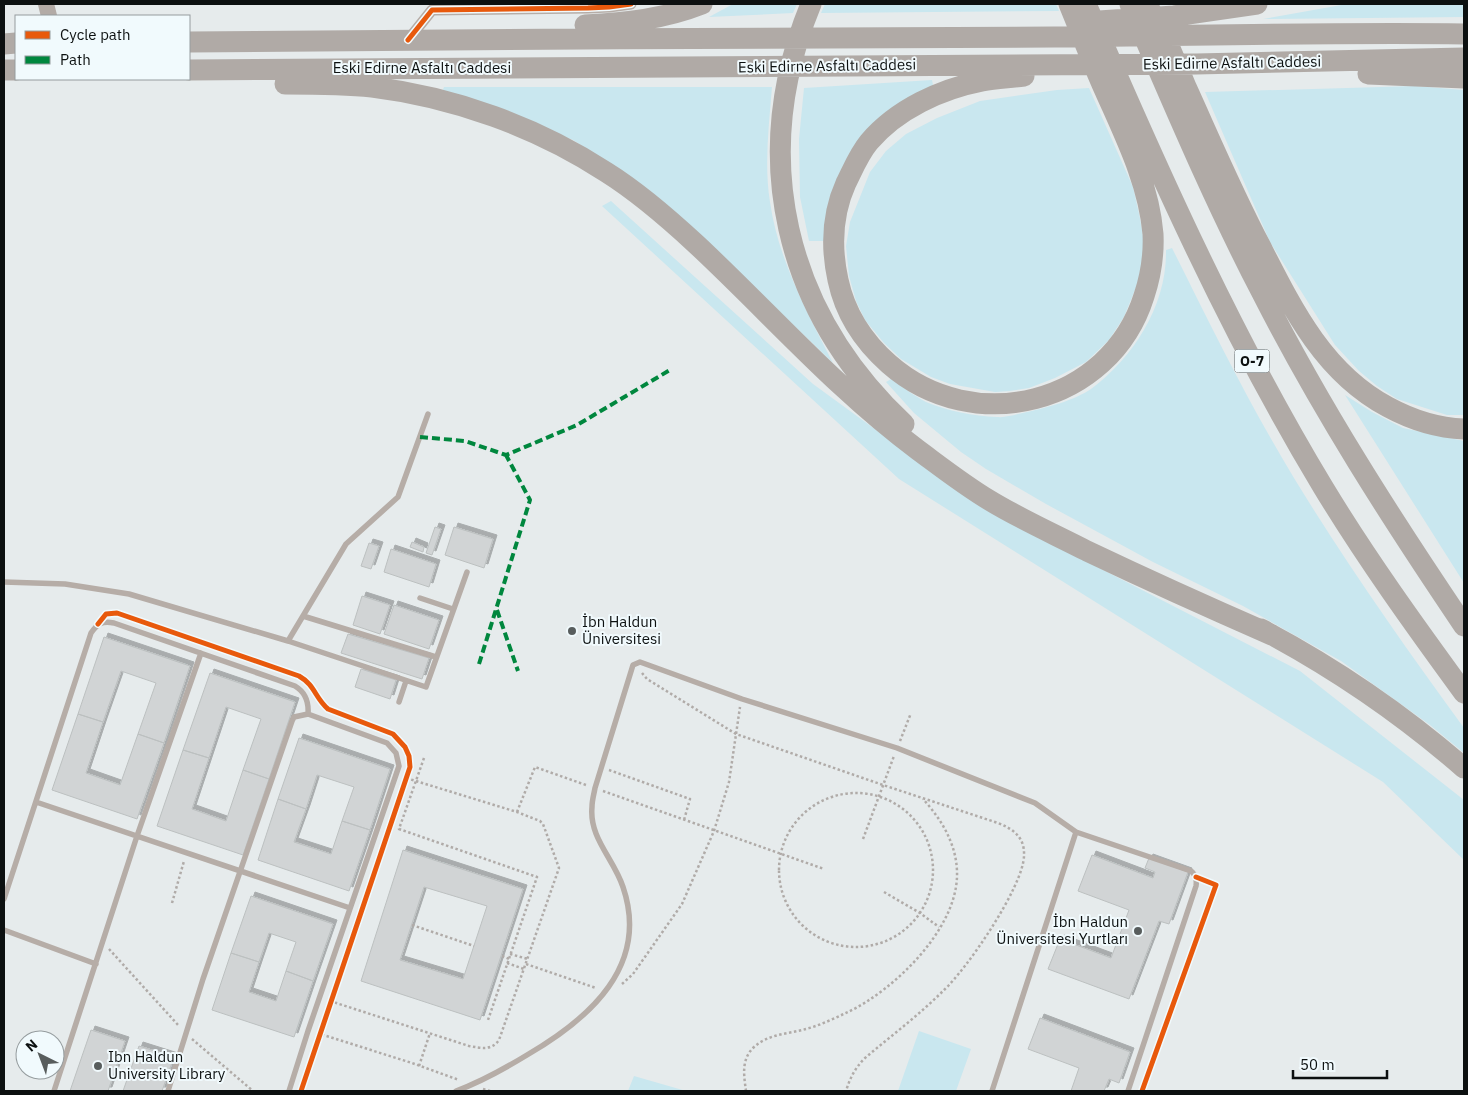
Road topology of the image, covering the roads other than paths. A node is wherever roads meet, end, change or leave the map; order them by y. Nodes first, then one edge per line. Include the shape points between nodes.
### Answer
1 (631, 4) edge
2 (702, 4) edge
3 (811, 4) edge
4 (1069, 4) edge
5 (1086, 4) edge
6 (1130, 4) edge
7 (1146, 4) edge
8 (1257, 4) edge
9 (588, 6) edge
10 (1059, 30) junction
11 (1464, 34) edge
12 (408, 40) junction
13 (508, 40) junction
14 (190, 42) edge
15 (1464, 58) edge
16 (1080, 64) junction
17 (1196, 64) junction
18 (190, 70) edge
19 (1464, 78) edge
20 (190, 79) edge
21 (428, 414) dead end
22 (1464, 429) edge
23 (467, 572) dead end
24 (4, 582) edge
25 (420, 598) dead end
26 (453, 610) junction
27 (303, 616) junction
28 (1464, 626) edge
29 (1272, 635) junction
30 (288, 641) junction
31 (201, 653) junction
32 (436, 657) junction
33 (406, 681) junction
34 (1464, 693) edge
35 (399, 702) dead end
36 (308, 714) junction
37 (1464, 768) edge
38 (36, 802) junction
39 (1076, 832) junction
40 (137, 836) junction
41 (240, 871) junction
42 (4, 899) edge
43 (350, 908) junction
44 (4, 930) edge
45 (96, 964) junction
46 (54, 1091) edge
47 (168, 1091) edge
48 (289, 1091) edge
49 (456, 1091) edge
50 (992, 1091) edge
51 (1128, 1091) edge

1 - 9 street via 609,8
2 - 13 highway via 655,19 556,27
3 - 29 highway via 786,83 780,147 784,206 789,234 810,296 828,332 860,377 907,427 977,480
4 - 16 highway via 1128,144 1149,208 1153,262 1140,311 1126,337 1107,359 1086,376 1041,398 995,405 952,399 921,387 893,368 868,343 847,309 840,289 834,254 836,216 855,164 883,127 925,100 984,80 1038,74
5 - 34 highway, O-7 via 1194,247 1272,398 1358,542
6 - 28 highway, O-7 via 1209,182 1271,310 1361,470
7 - 22 highway via 1255,236 1311,339 1350,382 1370,398 1425,422
8 - 10 highway
9 - 12 street via 432,10
10 - 11 highway, Eski Edirne Asfaltı Caddesi via 1185,34
10 - 13 highway, Eski Edirne Asfaltı Caddesi via 1006,27 950,37
12 - 13 highway, Eski Edirne Asfaltı Caddesi
12 - 14 highway, Eski Edirne Asfaltı Caddesi
15 - 17 highway, Eski Edirne Asfaltı Caddesi
16 - 17 highway, Eski Edirne Asfaltı Caddesi
16 - 18 highway, Eski Edirne Asfaltı Caddesi
17 - 19 highway via 1269,74
20 - 29 highway via 337,84 402,92 501,119 577,155 657,210 860,403 968,486 1050,532
21 - 27 lane via 397,498 346,544
23 - 26 lane
24 - 30 lane via 65,584 129,594
25 - 26 lane
26 - 32 lane
27 - 30 lane
27 - 32 lane
29 - 37 highway via 1357,686
30 - 33 lane
31 - 36 lane via 295,686 308,701
31 - 38 lane via 114,623 98,624
31 - 40 lane
32 - 33 lane via 426,687
33 - 35 lane
36 - 41 lane via 294,717 292,721
36 - 43 lane via 387,743 398,759 399,766
38 - 40 lane
38 - 42 lane
39 - 49 lane via 1035,803 897,748 635,663 595,788 592,807 599,841 616,870 629,908 628,946 620,967 605,992 575,1024 504,1069
39 - 50 lane
39 - 51 lane via 1191,871 1196,877 1196,886
40 - 41 lane
40 - 45 lane
41 - 43 lane
41 - 47 lane
43 - 48 lane
44 - 45 lane
45 - 46 lane

